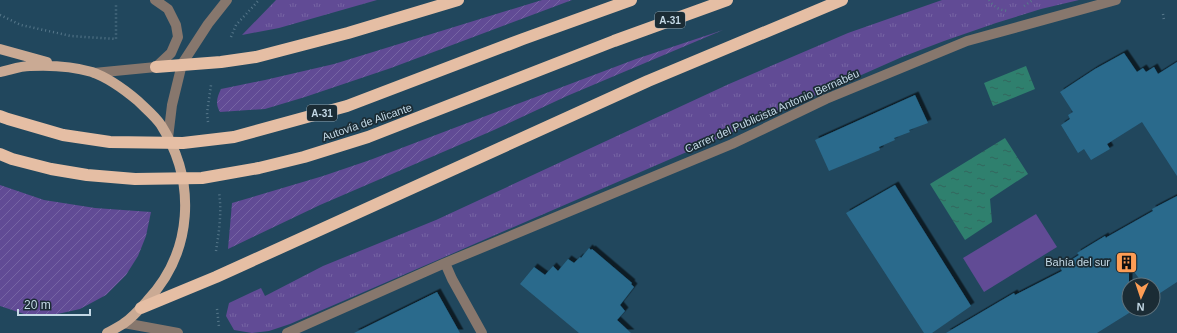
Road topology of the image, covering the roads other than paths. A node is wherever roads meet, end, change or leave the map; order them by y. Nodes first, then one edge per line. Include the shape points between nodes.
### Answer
1 (155, 0) edge
2 (227, 0) edge
3 (458, 0) edge
4 (630, 0) edge
5 (726, 0) edge
6 (842, 0) edge
7 (1116, 0) edge
8 (0, 48) edge
9 (182, 64) junction
10 (61, 66) junction
11 (156, 67) junction
12 (0, 72) edge
13 (94, 73) junction
14 (0, 116) edge
15 (168, 138) junction
16 (0, 154) edge
17 (445, 263) junction
18 (141, 308) junction
19 (124, 323) junction
20 (107, 333) edge
21 (120, 333) edge
22 (178, 333) edge
23 (287, 333) edge
24 (482, 333) edge

1 - 11 street via 168,9 176,25 178,37 171,54
2 - 9 street
3 - 9 highway via 256,57
4 - 14 highway, Autovía de Alicante / A-31 via 347,106 234,137 183,143 110,142 63,135
5 - 16 highway, Autovía de Alicante / A-31 via 614,40 368,137 259,168 202,178 135,179 51,169
6 - 18 highway via 648,81 224,274
7 - 17 street, Carrer del Publicista Antonio Bernabéu via 967,41 826,99 732,144
8 - 10 main road
9 - 11 highway
9 - 15 street
10 - 12 main road via 28,66
10 - 13 main road
11 - 13 street
13 - 15 main road via 110,80 135,98 157,120
15 - 18 main road via 183,181 186,204 184,228 169,272
17 - 23 street, Carrer del Publicista Antonio Bernabéu
17 - 24 street
18 - 19 main road
19 - 20 main road
19 - 21 main road
19 - 22 street

